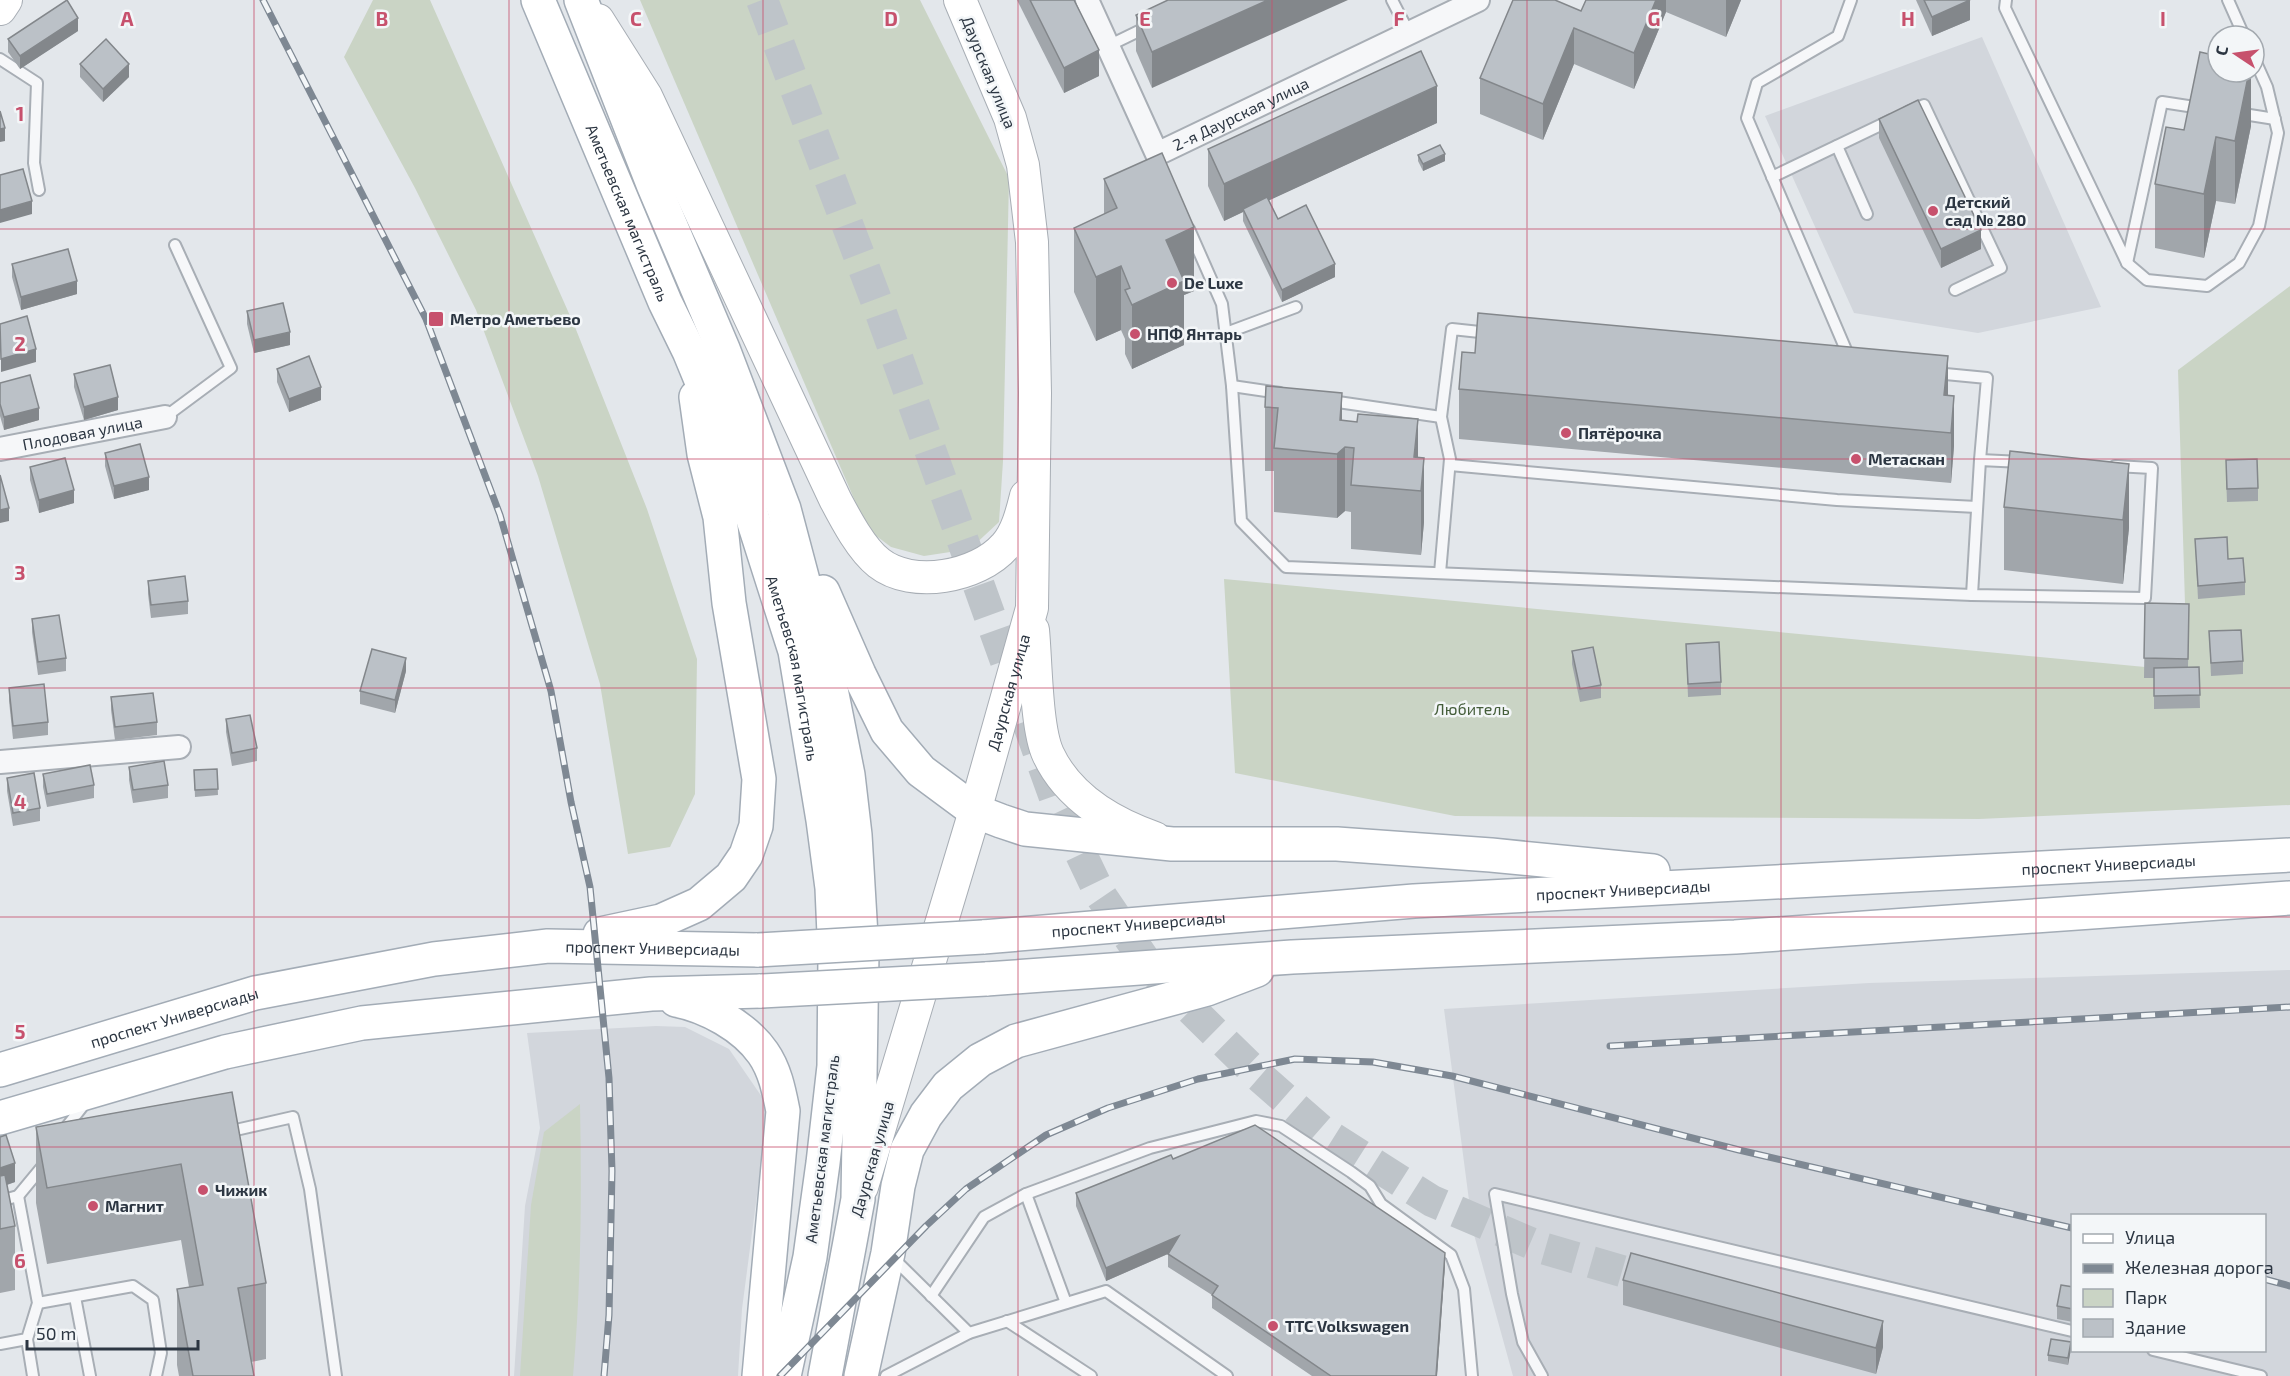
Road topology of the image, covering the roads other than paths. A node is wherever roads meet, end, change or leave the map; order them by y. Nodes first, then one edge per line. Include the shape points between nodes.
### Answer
1 (6, 0) edge
2 (538, 0) edge
3 (581, 0) edge
4 (586, 0) edge
5 (960, 0) edge
6 (1087, 0) edge
7 (1392, 0) edge
8 (1478, 0) edge
9 (1851, 0) edge
10 (2006, 0) edge
11 (2228, 0) edge
12 (0, 9) edge
13 (1160, 21) edge
14 (2239, 24) edge
15 (1409, 33) junction
16 (1108, 46) junction
17 (0, 59) edge
18 (2266, 84) edge
19 (2208, 109) edge
20 (2230, 112) edge
21 (2276, 119) junction
22 (1836, 146) junction
23 (1772, 177) junction
24 (39, 190) dead end
25 (1867, 214) dead end
26 (1185, 219) edge
27 (175, 245) dead end
28 (2127, 263) junction
29 (1955, 290) dead end
30 (1296, 307) dead end
31 (1226, 333) junction
32 (1498, 333) edge
33 (689, 351) junction
34 (1842, 365) edge
35 (1920, 372) edge
36 (1233, 386) junction
37 (1290, 395) edge
38 (1325, 400) edge
39 (165, 417) joint
40 (1441, 417) junction
41 (0, 448) edge
42 (1980, 460) junction
43 (2037, 462) edge
44 (1450, 465) junction
45 (2106, 466) edge
46 (1033, 469) junction
47 (1977, 507) junction
48 (784, 509) junction
49 (1440, 573) junction
50 (1972, 595) junction
51 (1032, 608) junction
52 (179, 747) dead end
53 (0, 762) edge
54 (975, 811) junction
55 (1172, 844) junction
56 (2290, 855) edge
57 (1759, 882) junction
58 (2290, 898) edge
59 (548, 946) junction
60 (1292, 957) junction
61 (651, 994) junction
62 (0, 1070) edge
63 (95, 1089) junction
64 (0, 1118) edge
65 (215, 1135) edge
66 (59, 1139) edge
67 (48, 1157) edge
68 (1026, 1194) junction
69 (18, 1196) junction
70 (858, 1199) junction
71 (0, 1201) edge
72 (888, 1253) junction
73 (931, 1296) junction
74 (75, 1297) junction
75 (38, 1303) junction
76 (1066, 1303) junction
77 (1007, 1321) junction
78 (2071, 1331) edge
79 (969, 1333) junction
80 (27, 1339) junction
81 (0, 1344) edge
82 (2161, 1352) edge
83 (33, 1376) edge
84 (90, 1376) edge
85 (156, 1376) edge
86 (336, 1376) edge
87 (759, 1376) edge
88 (784, 1376) edge
89 (825, 1376) edge
90 (861, 1376) edge
91 (886, 1376) edge
92 (1091, 1376) edge
93 (1227, 1376) edge
94 (1472, 1376) edge
95 (1542, 1376) edge
96 (2260, 1376) edge

1 - 12 street
2 - 33 main road, Аметьевская магистраль
3 - 48 main road, Аметьевская магистраль
4 - 46 street via 646,96 835,499 852,530 879,563 906,576 961,573 981,566 1005,546 1020,519
5 - 46 street, Даурская улица via 1010,118 1023,165 1032,242
6 - 16 street, 2-я Даурская улица
7 - 15 lane
8 - 15 street, 2-я Даурская улица
9 - 23 lane via 1838,36 1757,83 1747,118
10 - 28 lane via 2005,8
11 - 14 lane
13 - 16 lane
15 - 16 street, 2-я Даурская улица via 1159,160
17 - 24 lane via 37,83 34,163
18 - 21 lane
19 - 28 lane via 2162,102
20 - 21 lane
21 - 28 lane via 2278,133 2259,226 2239,263 2207,286 2147,280
22 - 23 lane
22 - 25 lane
22 - 29 lane via 1924,105 2001,268
23 - 34 lane via 1853,366
26 - 31 lane via 1222,304
27 - 39 lane via 231,368
30 - 31 lane
31 - 36 lane
32 - 40 lane via 1452,329
33 - 59 main road via 704,454 720,517 729,603 759,779 756,826 746,855 731,877 699,904 661,921
33 - 88 main road, Аметьевская магистраль via 734,460 795,651 832,888 834,1066 810,1257
35 - 42 lane via 1987,378
36 - 37 lane
36 - 49 lane via 1241,521 1286,567
38 - 40 lane
39 - 41 street, Плодовая улица
40 - 44 lane
42 - 43 lane
42 - 47 lane
44 - 47 lane via 1837,500
44 - 49 lane
45 - 50 lane via 2152,468 2145,598
46 - 51 street, Даурская улица
47 - 50 lane
48 - 54 main road via 887,731 921,771
48 - 70 main road, Аметьевская магистраль via 829,679 855,835 862,953
49 - 50 lane
51 - 54 street, Даурская улица
51 - 55 street via 1041,723 1048,753 1068,785 1100,814
52 - 53 street
54 - 55 main road via 1025,829
54 - 70 street, Даурская улица
55 - 57 main road via 1337,844
56 - 57 main road, проспект Универсиады
57 - 59 main road, проспект Универсиады, bridge via 1402,902 983,937 758,950
58 - 60 main road via 1735,938
59 - 62 main road, проспект Универсиады via 435,959 255,993
60 - 61 main road, bridge via 986,979
60 - 72 main road via 1208,988 1016,1041 980,1060 948,1086 907,1150
61 - 63 main road via 362,1023 225,1052
61 - 87 main road via 697,1004 741,1030 763,1053 776,1079 783,1111
63 - 64 main road
63 - 66 lane
65 - 86 lane via 293,1117 310,1189
67 - 69 lane via 42,1174
68 - 73 lane via 984,1216
68 - 76 lane
68 - 94 lane via 1186,1137 1256,1121 1281,1126 1357,1176 1370,1186 1381,1204 1451,1255 1464,1289
69 - 71 lane
69 - 75 lane
70 - 89 main road, Даурская улица
72 - 73 lane
72 - 90 main road
73 - 79 lane
74 - 75 lane
74 - 84 lane
74 - 85 lane via 133,1286 153,1300 161,1353
75 - 80 lane
76 - 77 lane
76 - 93 lane via 1107,1291
77 - 79 lane
77 - 92 lane
78 - 95 lane via 1496,1194 1523,1342
79 - 91 lane
80 - 81 lane
80 - 83 lane
82 - 96 lane

